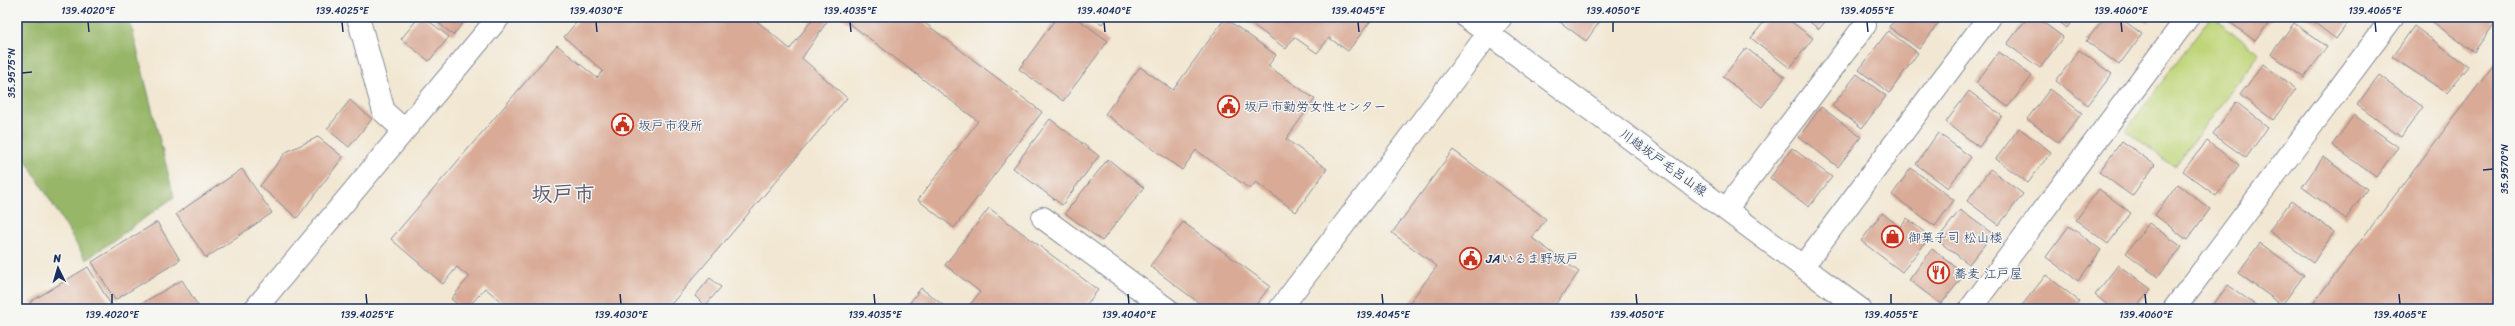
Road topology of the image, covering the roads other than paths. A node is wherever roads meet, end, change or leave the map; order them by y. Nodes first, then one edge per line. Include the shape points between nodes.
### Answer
1 (358, 17) edge
2 (499, 17) edge
3 (1466, 17) edge
4 (1989, 17) edge
5 (2188, 17) edge
6 (2393, 17) edge
7 (1495, 25) edge
8 (1864, 26) dead end
9 (404, 130) junction
10 (1727, 208) junction
11 (1043, 218) dead end
12 (1803, 266) junction
13 (255, 309) edge
14 (1166, 309) edge
15 (1280, 309) edge
16 (1860, 309) edge
17 (1970, 309) edge
18 (2174, 309) edge

1 - 9 street via 384,112
2 - 9 street
3 - 7 street, 川越坂戸毛呂山線
4 - 12 street
5 - 17 street
6 - 18 street
7 - 10 street, 川越坂戸毛呂山線
7 - 15 street
8 - 10 street
9 - 13 street
10 - 12 street, 川越坂戸毛呂山線
11 - 14 street
12 - 16 street, 川越坂戸毛呂山線

